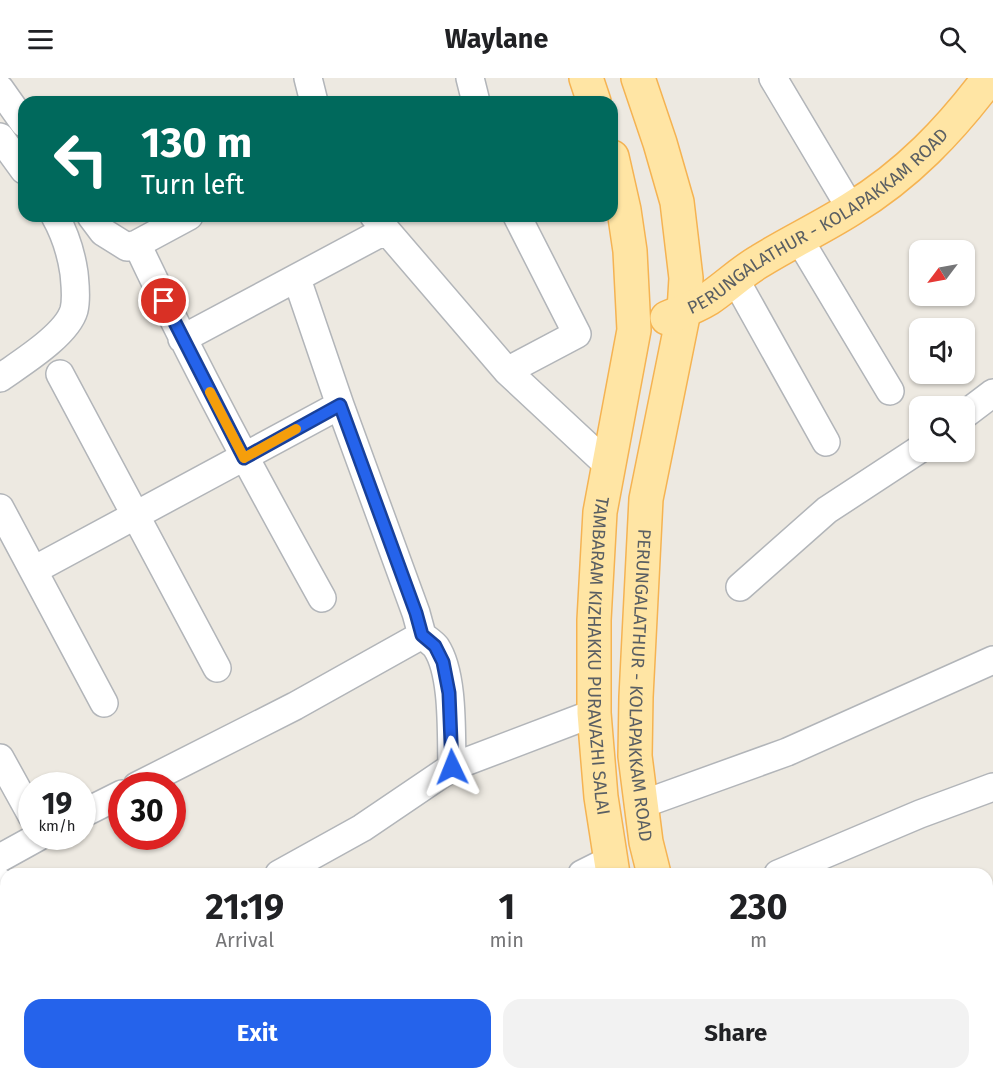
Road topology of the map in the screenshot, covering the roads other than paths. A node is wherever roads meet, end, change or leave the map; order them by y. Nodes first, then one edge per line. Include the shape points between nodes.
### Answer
1 (308, 78) edge
2 (470, 78) edge
3 (586, 78) edge
4 (638, 78) edge
5 (773, 78) edge
6 (989, 78) edge
7 (0, 89) edge
8 (312, 96) edge
9 (474, 96) edge
10 (592, 96) edge
11 (18, 114) edge
12 (0, 137) edge
13 (18, 162) edge
14 (618, 184) edge
15 (851, 209) junction
16 (58, 222) edge
17 (96, 222) edge
18 (178, 222) edge
19 (521, 222) edge
20 (380, 223) edge
21 (799, 239) junction
22 (137, 244) junction
23 (297, 279) junction
24 (735, 279) junction
25 (684, 311) junction
26 (634, 330) junction
27 (182, 339) junction
28 (507, 371) junction
29 (60, 374) dead end
30 (0, 378) edge
31 (890, 391) dead end
32 (993, 393) edge
33 (340, 405) junction
34 (975, 407) edge
35 (826, 442) dead end
36 (909, 456) edge
37 (244, 458) junction
38 (609, 466) junction
39 (0, 508) edge
40 (136, 515) junction
41 (34, 570) junction
42 (740, 587) dead end
43 (322, 598) dead end
44 (422, 635) junction
45 (993, 660) edge
46 (217, 668) dead end
47 (104, 703) dead end
48 (594, 713) junction
49 (0, 758) edge
50 (452, 767) junction
51 (165, 772) edge
52 (993, 787) edge
53 (18, 791) edge
54 (640, 805) junction
55 (18, 848) edge
56 (0, 858) edge
57 (290, 868) edge
58 (602, 868) edge
59 (652, 868) edge
60 (792, 868) edge

1 - 8 street
2 - 9 street
3 - 10 main road
4 - 25 main road via 677,202 686,278
5 - 15 street
6 - 15 main road, PERUNGALATHUR - KOLAPAKKAM ROAD via 960,117 913,164
7 - 11 street
12 - 13 street
14 - 26 main road, TAMBARAM KIZHAKKU PURAVAZHI SALAI via 630,251
15 - 21 main road, PERUNGALATHUR - KOLAPAKKAM ROAD
16 - 30 street via 72,258 74,310 50,341
17 - 22 street via 127,247
18 - 22 street
19 - 28 street via 577,334
20 - 23 street
20 - 28 street
21 - 24 main road, PERUNGALATHUR - KOLAPAKKAM ROAD
21 - 31 street
22 - 27 street
23 - 27 street
23 - 33 street
24 - 25 main road, PERUNGALATHUR - KOLAPAKKAM ROAD
24 - 35 street
25 - 26 main road
25 - 54 main road, PERUNGALATHUR - KOLAPAKKAM ROAD via 646,499 636,697 635,756
26 - 38 main road, TAMBARAM KIZHAKKU PURAVAZHI SALAI
27 - 37 street
28 - 38 street
29 - 40 street
32 - 34 street
33 - 37 street
33 - 44 street
36 - 42 street via 827,510
37 - 40 street
37 - 43 street
38 - 48 main road, TAMBARAM KIZHAKKU PURAVAZHI SALAI via 600,512
39 - 41 street
40 - 41 street
40 - 46 street
41 - 47 street
44 - 50 street via 435,646 443,662 449,693
44 - 51 street
45 - 54 street via 787,752
48 - 50 street
48 - 58 main road, TAMBARAM KIZHAKKU PURAVAZHI SALAI
49 - 53 street
50 - 57 street via 362,828
52 - 60 street
54 - 59 main road, PERUNGALATHUR - KOLAPAKKAM ROAD
55 - 56 street

